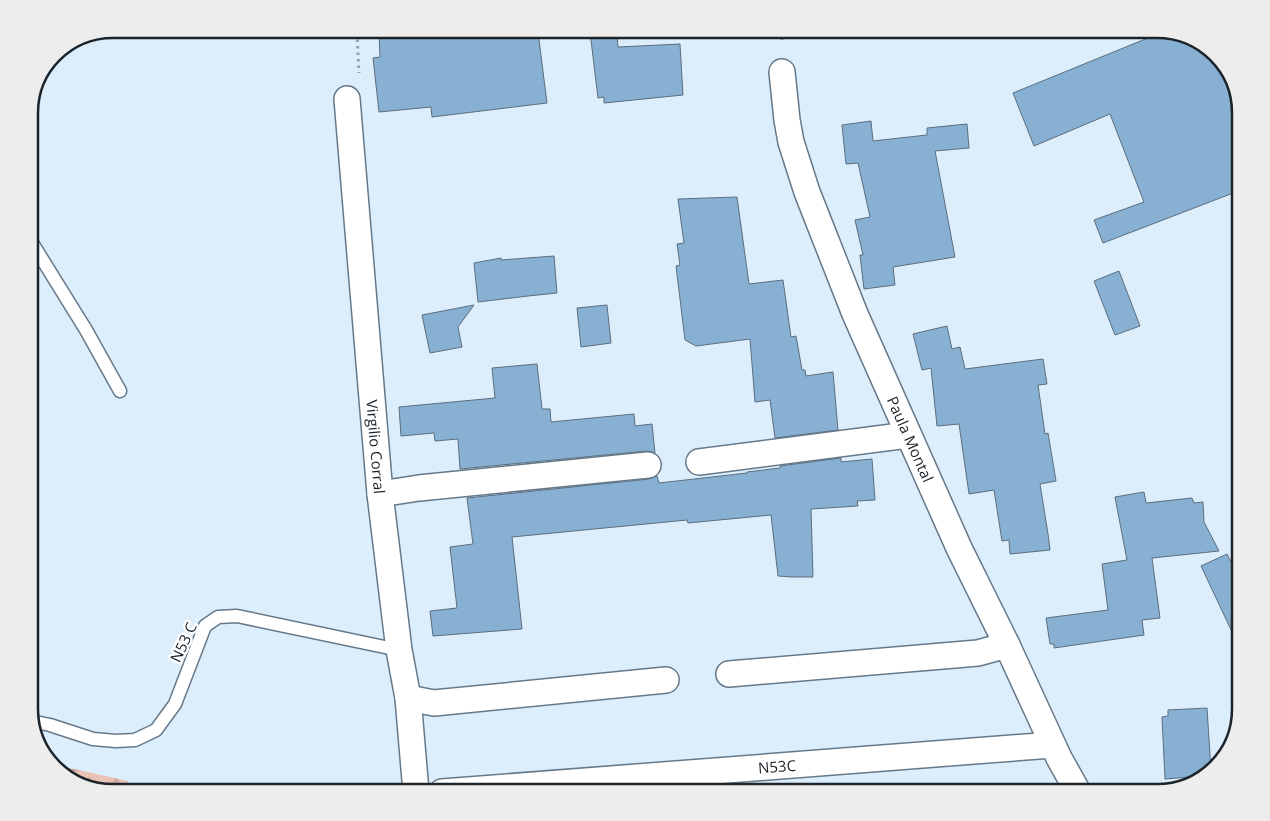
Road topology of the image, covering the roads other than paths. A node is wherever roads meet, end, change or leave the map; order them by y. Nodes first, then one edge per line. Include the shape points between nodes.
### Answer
1 (782, 72) dead end
2 (347, 99) road end
3 (38, 253) edge
4 (120, 391) dead end
5 (908, 435) junction
6 (699, 462) dead end
7 (648, 465) dead end
8 (380, 494) junction
9 (1007, 645) junction
10 (399, 650) junction
11 (729, 674) dead end
12 (666, 680) dead end
13 (408, 698) junction
14 (39, 723) edge
15 (1052, 745) junction
16 (415, 784) edge
17 (546, 784) edge
18 (1074, 784) edge

1 - 5 street, Paula Montal via 787,120 800,173 855,314
2 - 8 street, Virgilio Corral
3 - 4 lane
5 - 6 street
5 - 9 street, Paula Montal
7 - 8 street
8 - 10 street, Virgilio Corral
9 - 11 street via 978,652
9 - 15 street, Paula Montal
10 - 13 street, Virgilio Corral
10 - 14 lane, N53 C via 237,616 218,617 205,626 175,704 156,730 135,740 116,741 92,739
12 - 13 street via 434,703
13 - 16 street, Virgilio Corral
15 - 17 street, N53C
15 - 18 street, Paula Montal

